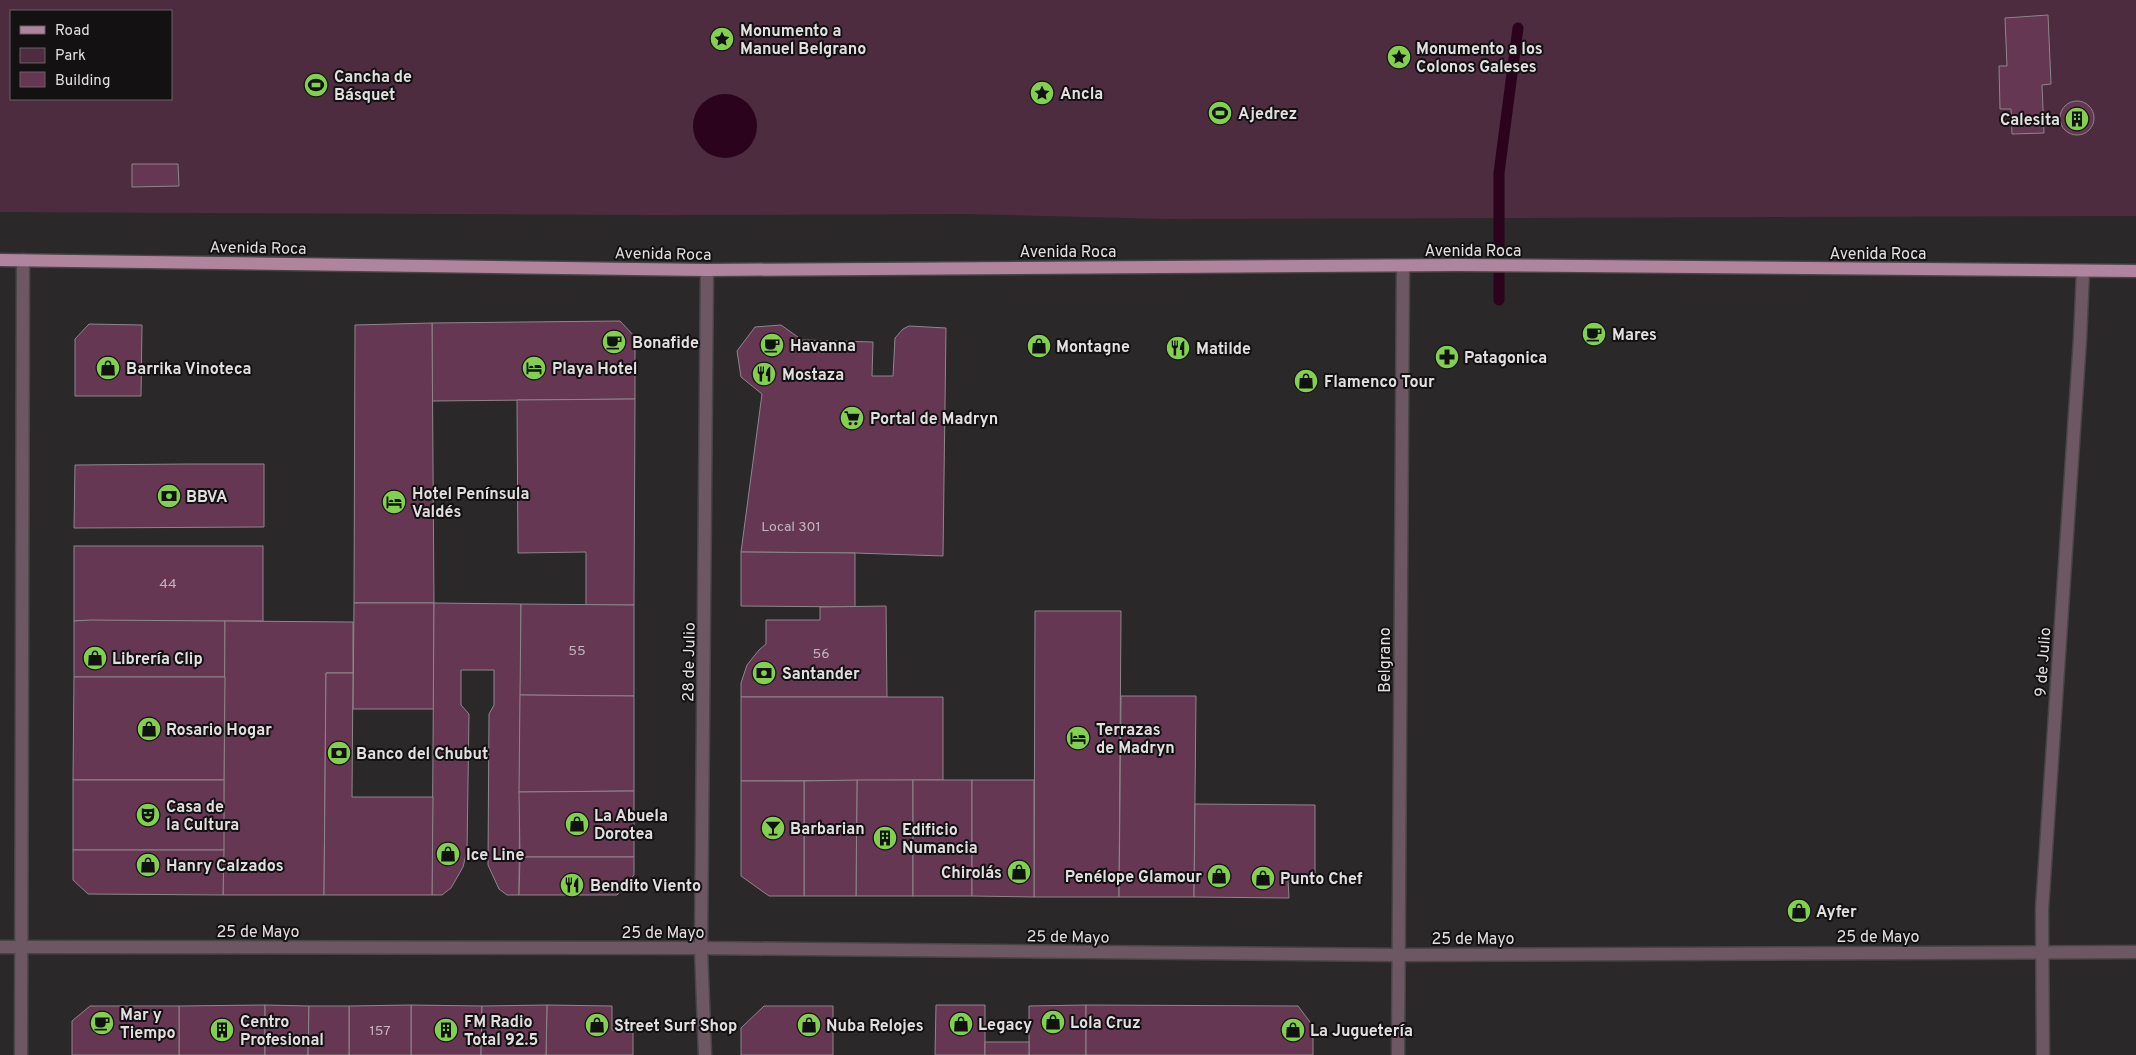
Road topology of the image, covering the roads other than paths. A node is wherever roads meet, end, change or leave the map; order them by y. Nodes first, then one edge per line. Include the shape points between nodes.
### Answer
1 (0, 260) edge
2 (23, 260) junction
3 (1403, 266) junction
4 (708, 270) junction
5 (2082, 271) junction
6 (2136, 271) edge
7 (0, 947) edge
8 (22, 947) junction
9 (701, 948) junction
10 (2041, 951) junction
11 (2136, 952) edge
12 (1398, 955) junction
13 (21, 1055) edge
14 (705, 1055) edge
15 (1398, 1055) edge
16 (2042, 1055) edge

1 - 2 main road, Avenida Roca
2 - 4 main road, Avenida Roca
2 - 8 street
3 - 4 main road, Avenida Roca
3 - 5 main road, Avenida Roca
3 - 12 street, Belgrano
4 - 9 street, 28 de Julio
5 - 6 main road, Avenida Roca
5 - 10 street, 9 de Julio
7 - 8 street, 25 de Mayo
8 - 9 street, 25 de Mayo
8 - 13 street
9 - 12 street, 25 de Mayo
9 - 14 street, 28 de Julio
10 - 11 street, 25 de Mayo
10 - 12 street, 25 de Mayo
10 - 16 street, 9 de Julio
12 - 15 street, Belgrano

